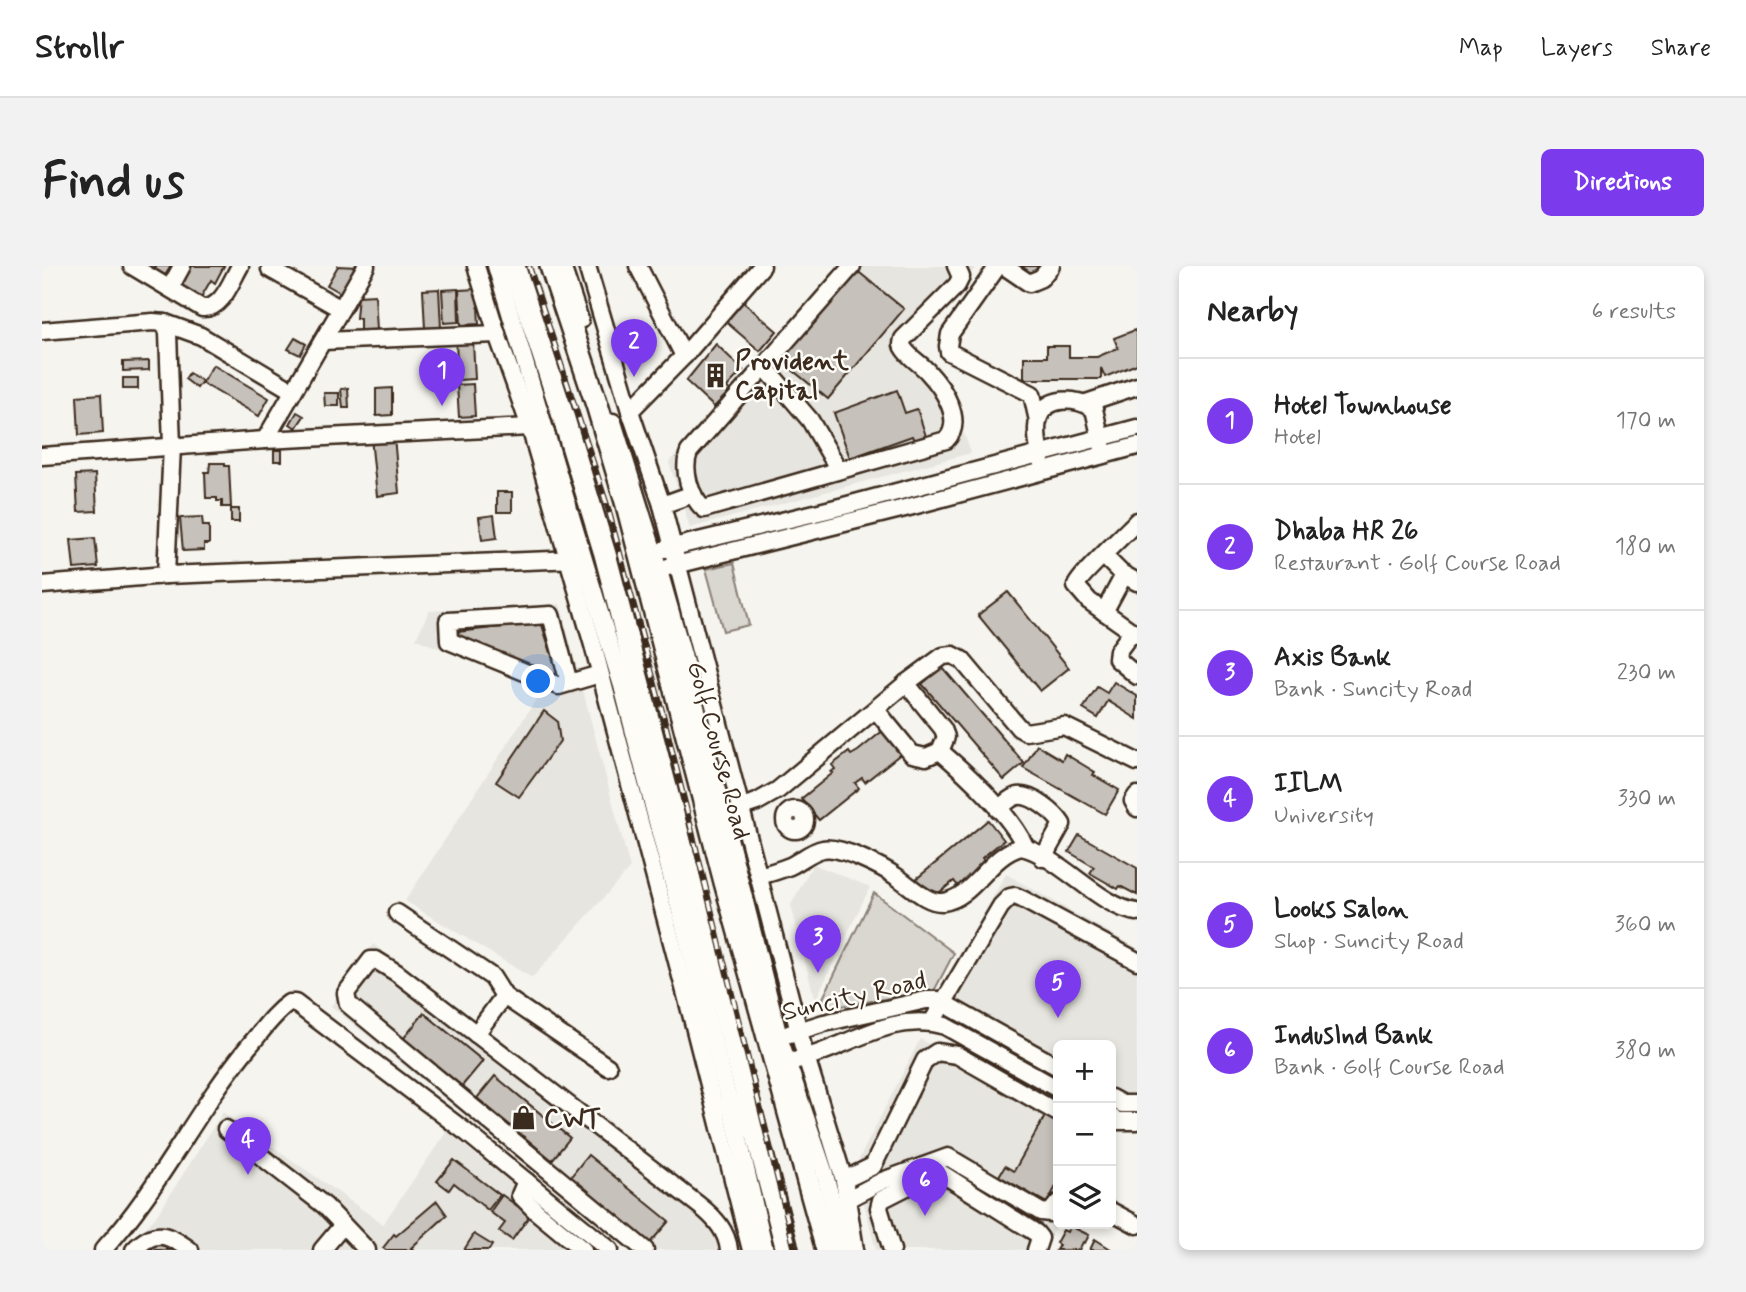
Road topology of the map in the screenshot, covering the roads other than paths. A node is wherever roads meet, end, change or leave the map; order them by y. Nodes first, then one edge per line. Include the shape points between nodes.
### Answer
1 (132, 266) edge
2 (182, 266) edge
3 (240, 266) edge
4 (366, 266) edge
5 (476, 266) edge
6 (496, 266) edge
7 (514, 266) edge
8 (551, 266) edge
9 (562, 266) edge
10 (587, 266) edge
11 (638, 266) edge
12 (762, 266) edge
13 (852, 266) edge
14 (956, 266) edge
15 (998, 266) edge
16 (1004, 266) edge
17 (1051, 266) edge
18 (270, 270) dead end
19 (170, 288) junction
20 (341, 309) junction
21 (165, 323) junction
22 (42, 331) edge
23 (497, 334) junction
24 (323, 341) junction
25 (684, 356) junction
26 (764, 366) junction
27 (1137, 386) edge
28 (293, 391) junction
29 (1086, 403) junction
30 (598, 408) junction
31 (631, 411) junction
32 (564, 419) junction
33 (1038, 421) junction
34 (530, 427) junction
35 (1137, 428) edge
36 (1102, 438) junction
37 (265, 440) junction
38 (172, 446) junction
39 (1137, 446) edge
40 (1040, 453) junction
41 (1104, 455) junction
42 (42, 456) edge
43 (839, 470) junction
44 (1043, 471) junction
45 (692, 491) junction
46 (903, 491) junction
47 (667, 499) junction
48 (909, 507) junction
49 (846, 514) junction
50 (1137, 521) edge
51 (673, 547) junction
52 (654, 553) junction
53 (1104, 556) junction
54 (576, 559) junction
55 (676, 564) junction
56 (658, 570) junction
57 (166, 575) junction
58 (1130, 579) edge
59 (42, 586) edge
60 (1104, 612) junction
61 (1134, 634) edge
62 (675, 657) junction
63 (600, 674) junction
64 (1137, 676) edge
65 (569, 683) junction
66 (906, 683) junction
67 (630, 684) junction
68 (876, 710) junction
69 (940, 751) junction
70 (1137, 762) edge
71 (778, 790) junction
72 (1137, 795) edge
73 (742, 807) junction
74 (1137, 808) edge
75 (998, 809) junction
76 (1026, 848) junction
77 (814, 852) junction
78 (1044, 858) junction
79 (760, 876) junction
80 (1137, 912) edge
81 (397, 913) dead end
82 (1137, 961) edge
83 (504, 996) junction
84 (943, 1000) junction
85 (932, 1023) junction
86 (799, 1031) junction
87 (476, 1034) junction
88 (774, 1039) junction
89 (806, 1058) junction
90 (781, 1064) junction
91 (1053, 1064) edge
92 (608, 1067) dead end
93 (1053, 1086) edge
94 (1116, 1101) edge
95 (730, 1104) junction
96 (1053, 1110) edge
97 (1135, 1110) edge
98 (1116, 1120) edge
99 (226, 1129) dead end
100 (756, 1132) junction
101 (844, 1180) junction
102 (526, 1181) junction
103 (848, 1199) junction
104 (1053, 1209) edge
105 (1116, 1214) edge
106 (343, 1224) junction
107 (1137, 1225) edge
108 (749, 1244) edge
109 (728, 1245) edge
110 (103, 1250) edge
111 (134, 1250) edge
112 (190, 1250) edge
113 (322, 1250) edge
114 (367, 1250) edge
115 (583, 1250) edge
116 (610, 1250) edge
117 (645, 1250) edge
118 (765, 1250) edge
119 (787, 1250) edge
120 (827, 1250) edge
121 (845, 1250) edge
122 (855, 1250) edge
123 (892, 1250) edge
124 (1036, 1250) edge

1 - 19 street
2 - 19 street
3 - 19 street via 214,307 202,308
4 - 20 street
5 - 23 street
6 - 54 street
7 - 32 main road
8 - 30 main road, Golf Course Road
9 - 52 street
10 - 31 street
11 - 25 street
12 - 25 street
13 - 26 street
14 - 43 street via 960,281 902,342 904,350 945,394 954,419 952,434 946,440
15 - 33 street via 950,334 949,352 1032,394
16 - 17 street via 1029,283
18 - 20 street
20 - 24 street
21 - 22 street
21 - 28 street via 201,336
21 - 38 street
23 - 24 street
23 - 34 street
24 - 28 street
25 - 31 street
26 - 43 street via 810,420
26 - 45 street via 690,452 686,465
27 - 29 street
28 - 37 street
29 - 33 street via 1057,401
29 - 36 street via 1094,409
30 - 32 main road via 593,429 584,432
30 - 62 main road, Golf Course Road
31 - 47 street
32 - 67 main road via 601,541
33 - 40 street
34 - 37 street
34 - 54 street
35 - 36 street
36 - 40 street
36 - 41 street
37 - 38 street
38 - 42 street
38 - 57 street
39 - 41 street
40 - 44 street
40 - 46 street
41 - 44 street
43 - 45 street via 712,509 697,503
44 - 48 street
45 - 47 street
46 - 48 street
46 - 49 street
47 - 51 street
48 - 49 street
49 - 51 street
49 - 55 street
50 - 53 street
51 - 52 street
51 - 55 street
52 - 56 street
53 - 58 street
53 - 60 street via 1076,586
54 - 57 street
54 - 63 street
54 - 67 street
55 - 56 street
55 - 73 street
56 - 62 street
57 - 59 street
58 - 60 street
60 - 61 street
61 - 64 street via 1118,651 1117,659
62 - 88 main road, Golf Course Road
63 - 65 street
63 - 108 street
65 - 65 street via 559,686 449,641 448,621 551,615
66 - 68 street
66 - 69 street via 943,729 946,737
66 - 70 street via 943,656 953,655 1019,728 1026,732 1063,726
67 - 95 street
67 - 100 main road
68 - 69 street via 912,754 926,757
68 - 71 street
69 - 75 street
71 - 73 street
71 - 77 street via 790,811 804,816 801,828
72 - 74 street via 1133,801
73 - 79 street
75 - 76 street
75 - 78 street via 1019,796 1058,818 1062,824
76 - 77 street via 1011,849 959,896 940,902 837,849
76 - 78 street
77 - 79 street
78 - 80 street via 1118,906
79 - 86 street
81 - 83 street via 492,977
82 - 84 street via 1015,896 1001,906
83 - 87 street
83 - 92 street
84 - 85 street
84 - 86 street, Suncity Road via 926,1000
84 - 91 street, Suncity Road
85 - 89 street, Suncity Road via 888,1027
85 - 93 street, Suncity Road
86 - 88 street, Suncity Road
86 - 89 street
87 - 109 street via 711,1215
87 - 117 street via 376,960 366,964 346,993 348,1004 356,1011
88 - 90 main road, Golf Course Road
89 - 90 street, Suncity Road
89 - 101 street
90 - 120 main road, Golf Course Road
90 - 121 street via 824,1171
94 - 97 street
95 - 100 main road
95 - 118 street
96 - 101 street via 957,1055 937,1052 925,1060 873,1166
97 - 98 street
99 - 106 street
100 - 119 main road
101 - 103 street
102 - 110 street via 306,1011 289,1003 232,1067 162,1174
102 - 115 street via 520,1195
102 - 116 street
103 - 104 street via 948,1157 1041,1212
103 - 122 street
105 - 107 street
106 - 113 street
106 - 114 street
108 - 109 street
111 - 112 street via 158,1235 175,1239
123 - 124 street via 879,1208 881,1200 938,1172 1037,1233

